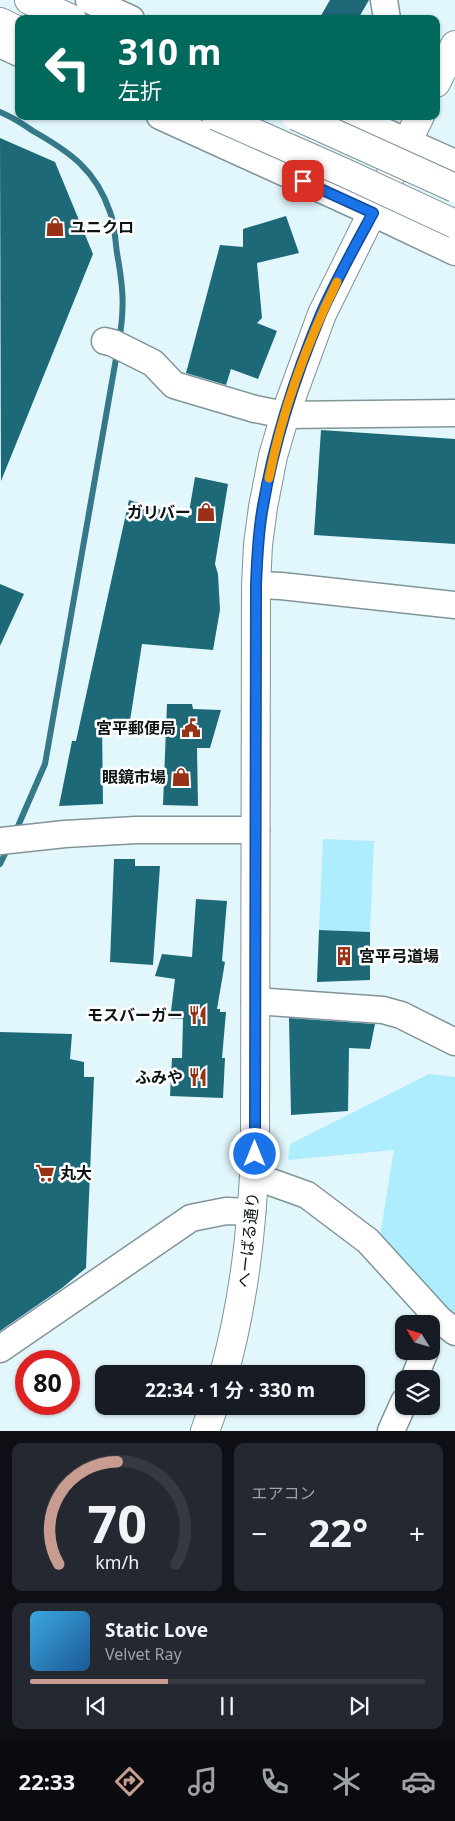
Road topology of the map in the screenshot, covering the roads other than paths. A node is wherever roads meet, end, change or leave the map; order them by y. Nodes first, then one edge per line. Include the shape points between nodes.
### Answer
1 (29, 0) edge
2 (89, 0) edge
3 (384, 0) edge
4 (63, 15) edge
5 (122, 15) edge
6 (386, 15) edge
7 (0, 22) edge
8 (15, 28) edge
9 (0, 44) edge
10 (455, 45) edge
11 (15, 51) edge
12 (440, 75) edge
13 (169, 120) edge
14 (225, 120) edge
15 (305, 120) edge
16 (366, 120) edge
17 (415, 120) edge
18 (405, 129) edge
19 (455, 163) edge
20 (455, 188) edge
21 (373, 213) junction
22 (455, 224) edge
23 (455, 252) edge
24 (109, 342) dead end
25 (455, 413) edge
26 (285, 415) junction
27 (256, 585) junction
28 (455, 605) edge
29 (256, 830) junction
30 (0, 842) edge
31 (254, 1001) junction
32 (455, 1042) edge
33 (254, 1176) junction
34 (252, 1212) junction
35 (442, 1329) edge
36 (0, 1349) edge
37 (226, 1365) edge
38 (211, 1415) edge
39 (398, 1415) edge
40 (205, 1431) edge
41 (391, 1431) edge

1 - 4 highway
2 - 5 street
3 - 6 street
7 - 8 highway
9 - 11 street
10 - 12 highway
13 - 21 street
14 - 22 highway, bridge
15 - 20 highway, bridge
16 - 18 street
17 - 18 highway, へーばる通り
18 - 19 street
18 - 21 highway, へーばる通り
21 - 23 street
21 - 26 highway, へーばる通り via 322,314
24 - 26 street via 153,363 174,386
25 - 26 street
26 - 27 highway, へーばる通り via 263,507
27 - 28 street
27 - 29 highway, へーばる通り
29 - 30 street via 136,830
29 - 31 highway, へーばる通り
31 - 32 street via 384,1010
31 - 33 highway, へーばる通り
33 - 34 highway, へーばる通り
33 - 35 street via 307,1195 368,1241
34 - 36 street via 226,1211 192,1218
34 - 37 highway, へーばる通り via 242,1296
38 - 40 highway
39 - 41 street

